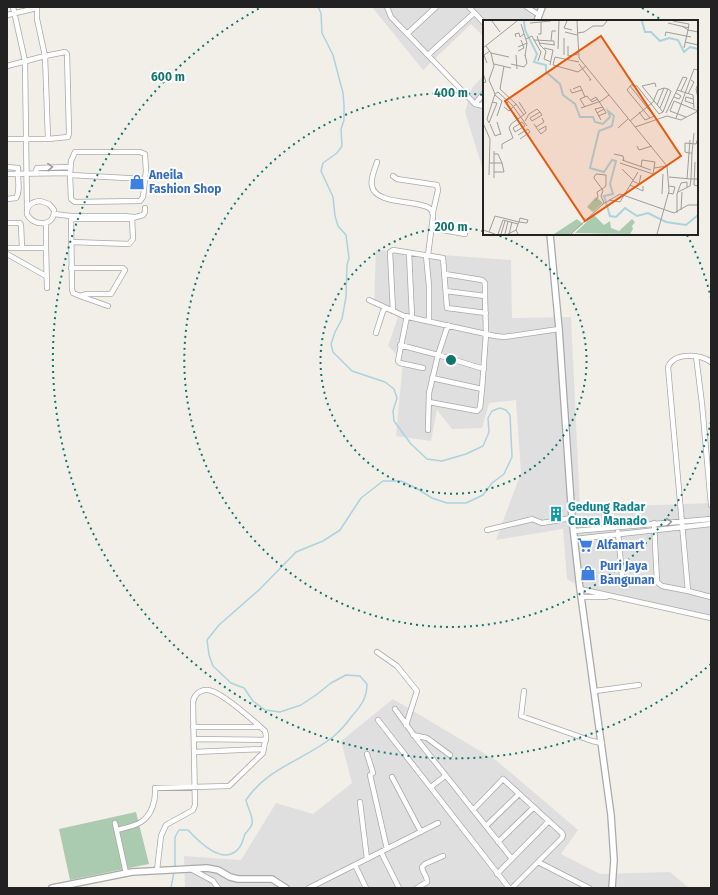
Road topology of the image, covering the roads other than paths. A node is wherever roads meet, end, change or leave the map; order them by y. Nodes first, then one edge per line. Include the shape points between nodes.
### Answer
1 (13, 7) edge
2 (37, 7) edge
3 (388, 7) edge
4 (436, 7) edge
5 (527, 7) edge
6 (542, 7) edge
7 (470, 8) edge
8 (14, 13) junction
9 (474, 13) junction
10 (7, 15) edge
11 (538, 18) edge
12 (483, 22) edge
13 (408, 33) junction
14 (428, 55) junction
15 (45, 56) junction
16 (25, 61) junction
17 (7, 66) edge
18 (483, 94) edge
19 (475, 104) junction
20 (483, 106) edge
21 (7, 139) edge
22 (48, 139) junction
23 (27, 140) junction
24 (377, 162) dead end
25 (7, 167) edge
26 (70, 167) junction
27 (7, 174) edge
28 (17, 174) junction
29 (27, 174) junction
30 (35, 174) junction
31 (70, 174) junction
32 (393, 176) dead end
33 (145, 179) junction
34 (7, 199) edge
35 (145, 208) dead end
36 (27, 209) junction
37 (432, 212) junction
38 (54, 214) junction
39 (71, 218) junction
40 (133, 218) junction
41 (7, 223) edge
42 (46, 223) junction
43 (432, 228) junction
44 (465, 234) dead end
45 (550, 235) edge
46 (71, 242) junction
47 (7, 248) edge
48 (22, 248) junction
49 (46, 248) junction
50 (409, 252) junction
51 (7, 254) edge
52 (427, 255) junction
53 (71, 268) junction
54 (445, 274) junction
55 (46, 276) junction
56 (47, 288) dead end
57 (446, 291) junction
58 (80, 296) junction
59 (485, 296) junction
60 (370, 300) dead end
61 (108, 306) dead end
62 (386, 308) junction
63 (393, 311) junction
64 (486, 313) junction
65 (409, 317) junction
66 (429, 321) junction
67 (448, 325) junction
68 (559, 329) junction
69 (376, 333) dead end
70 (486, 334) junction
71 (400, 345) junction
72 (438, 355) junction
73 (696, 356) junction
74 (711, 362) edge
75 (423, 368) dead end
76 (484, 369) junction
77 (432, 378) junction
78 (482, 388) junction
79 (429, 402) junction
80 (428, 430) dead end
81 (708, 442) edge
82 (711, 505) edge
83 (572, 518) junction
84 (711, 519) edge
85 (682, 521) junction
86 (654, 524) junction
87 (711, 524) edge
88 (618, 527) junction
89 (683, 527) junction
90 (487, 530) dead end
91 (654, 530) junction
92 (574, 531) junction
93 (618, 534) junction
94 (575, 539) junction
95 (623, 586) dead end
96 (580, 589) junction
97 (688, 591) junction
98 (581, 597) junction
99 (613, 597) junction
100 (711, 597) edge
101 (711, 618) edge
102 (377, 652) dead end
103 (639, 685) dead end
104 (524, 691) dead end
105 (595, 691) junction
106 (395, 709) dead end
107 (378, 720) dead end
108 (406, 725) junction
109 (193, 727) junction
110 (260, 727) junction
111 (413, 735) junction
112 (194, 739) junction
113 (266, 740) junction
114 (602, 743) junction
115 (264, 749) junction
116 (194, 752) junction
117 (367, 754) dead end
118 (450, 755) dead end
119 (446, 776) junction
120 (392, 777) dead end
121 (195, 787) junction
122 (431, 787) junction
123 (519, 794) junction
124 (360, 802) dead end
125 (534, 807) junction
126 (473, 810) junction
127 (550, 821) junction
128 (115, 822) dead end
129 (438, 823) dead end
130 (486, 826) junction
131 (117, 830) junction
132 (421, 832) junction
133 (498, 842) junction
134 (387, 849) junction
135 (381, 852) junction
136 (443, 856) dead end
137 (367, 859) junction
138 (512, 859) junction
139 (538, 862) junction
140 (355, 865) junction
141 (191, 869) junction
142 (157, 870) junction
143 (126, 873) junction
144 (497, 874) junction
145 (52, 888) edge
146 (218, 888) edge
147 (286, 888) edge
148 (309, 888) edge
149 (366, 888) edge
150 (399, 888) edge
151 (416, 888) edge
152 (510, 888) edge
153 (589, 888) edge
154 (612, 888) edge

1 - 8 street
2 - 8 street
2 - 15 street
3 - 13 street via 391,16
4 - 13 street
5 - 11 street
6 - 11 street
7 - 9 street
8 - 10 street
8 - 16 street
9 - 12 street
9 - 14 street
13 - 14 street
14 - 19 street
15 - 16 street
15 - 22 street
15 - 22 street via 63,52 66,54 69,135 66,138
16 - 17 street
16 - 23 street
18 - 19 street
19 - 20 street
21 - 23 street
22 - 23 street
23 - 29 street
24 - 37 street via 372,177 375,192 384,198 426,206
25 - 28 street via 17,168
30 -> 26 street via 37,168
26 - 31 street
26 - 33 street via 73,153 77,151 142,152 145,156
27 - 28 street
28 - 29 street
28 - 34 street via 18,197
29 - 30 street
29 - 36 street
30 - 31 street
31 - 33 street
31 - 33 street via 71,199 76,202 140,202
32 - 37 street via 397,179 438,185
35 - 40 street via 143,215
36 - 38 street via 31,203 43,201 51,206
36 - 42 street via 30,220
37 - 43 street
38 - 39 street
38 - 42 street
39 - 40 street
39 - 46 street
40 - 46 street via 133,239 129,244
41 - 48 street via 20,223
42 - 49 street
43 - 44 street
43 - 52 street
45 - 68 street
46 - 53 street
47 - 48 street
48 - 49 street
49 - 55 street
50 - 52 street
50 - 63 street via 390,252
50 - 65 street
51 - 55 street
52 - 54 street via 443,258
52 - 66 street
53 - 58 street via 72,291
53 - 58 street via 125,269 111,294
54 - 57 street
54 - 59 street via 482,279 485,284
55 - 56 street
57 - 59 street
57 - 64 street via 447,308
58 - 61 street
59 - 64 street
60 - 62 street
62 - 63 street
62 - 69 street
63 - 65 street
64 - 70 street
65 - 66 street
65 - 71 street
66 - 67 street
67 - 70 street
67 - 72 street
68 - 70 street via 504,337
68 - 83 street
70 - 76 street
71 - 72 street
71 - 75 street via 398,361
72 - 76 street
72 - 77 street
73 - 74 street
73 - 81 street
73 - 85 street via 682,357 670,363 668,367
76 - 78 street
77 - 78 street
77 - 79 street
78 - 79 street via 480,408 477,411
79 - 80 street
81 - 82 street
83 - 90 street via 542,523 529,520
83 - 92 street
84 - 85 street
86 -> 85 street
85 - 89 street
86 - 88 street
86 - 91 street
87 - 89 street
88 - 92 street
88 - 93 street
89 - 91 street
89 - 97 street
91 - 93 street
91 - 97 street via 657,582 662,586
92 - 94 street
93 - 94 street
93 - 95 street
94 - 96 street
96 - 98 street
96 - 99 street
97 - 100 street
98 - 99 street
98 - 105 street
99 - 101 street
102 - 108 street via 397,666 417,691
103 - 105 street
104 - 114 street via 521,716
105 - 114 street
106 - 108 street
107 - 122 street
108 - 111 street
109 - 110 street
109 - 110 street via 194,697 208,690 233,704
109 - 112 street
110 - 113 street via 265,731
111 - 118 street via 427,738
111 - 119 street
112 - 113 street
112 - 116 street
113 - 115 street
114 - 154 street via 613,839
115 - 116 street
115 - 121 street via 263,754 229,786
116 - 121 street
117 - 134 street
119 - 122 street
119 - 126 street
120 - 132 street
121 - 131 street via 155,788 153,806 146,817 141,822
121 - 142 street via 193,810 166,825 161,836
122 - 144 street
123 - 125 street
123 - 126 street via 503,779
123 - 130 street
124 - 137 street
125 - 127 street
125 - 133 street
126 - 130 street
127 - 138 street
127 - 139 street via 563,835
128 - 131 street
129 - 132 street
130 - 133 street
131 - 143 street
132 - 134 street
133 - 138 street
134 - 135 street
135 - 137 street
135 - 150 street
136 - 151 street via 422,867 427,882
137 - 140 street
138 - 144 street
139 - 152 street
139 - 153 street
140 - 148 street
140 - 149 street
141 - 142 street
141 - 146 street via 213,881
141 - 147 street via 213,869 238,879 272,879
142 - 143 street
143 - 145 street
144 - 152 street

